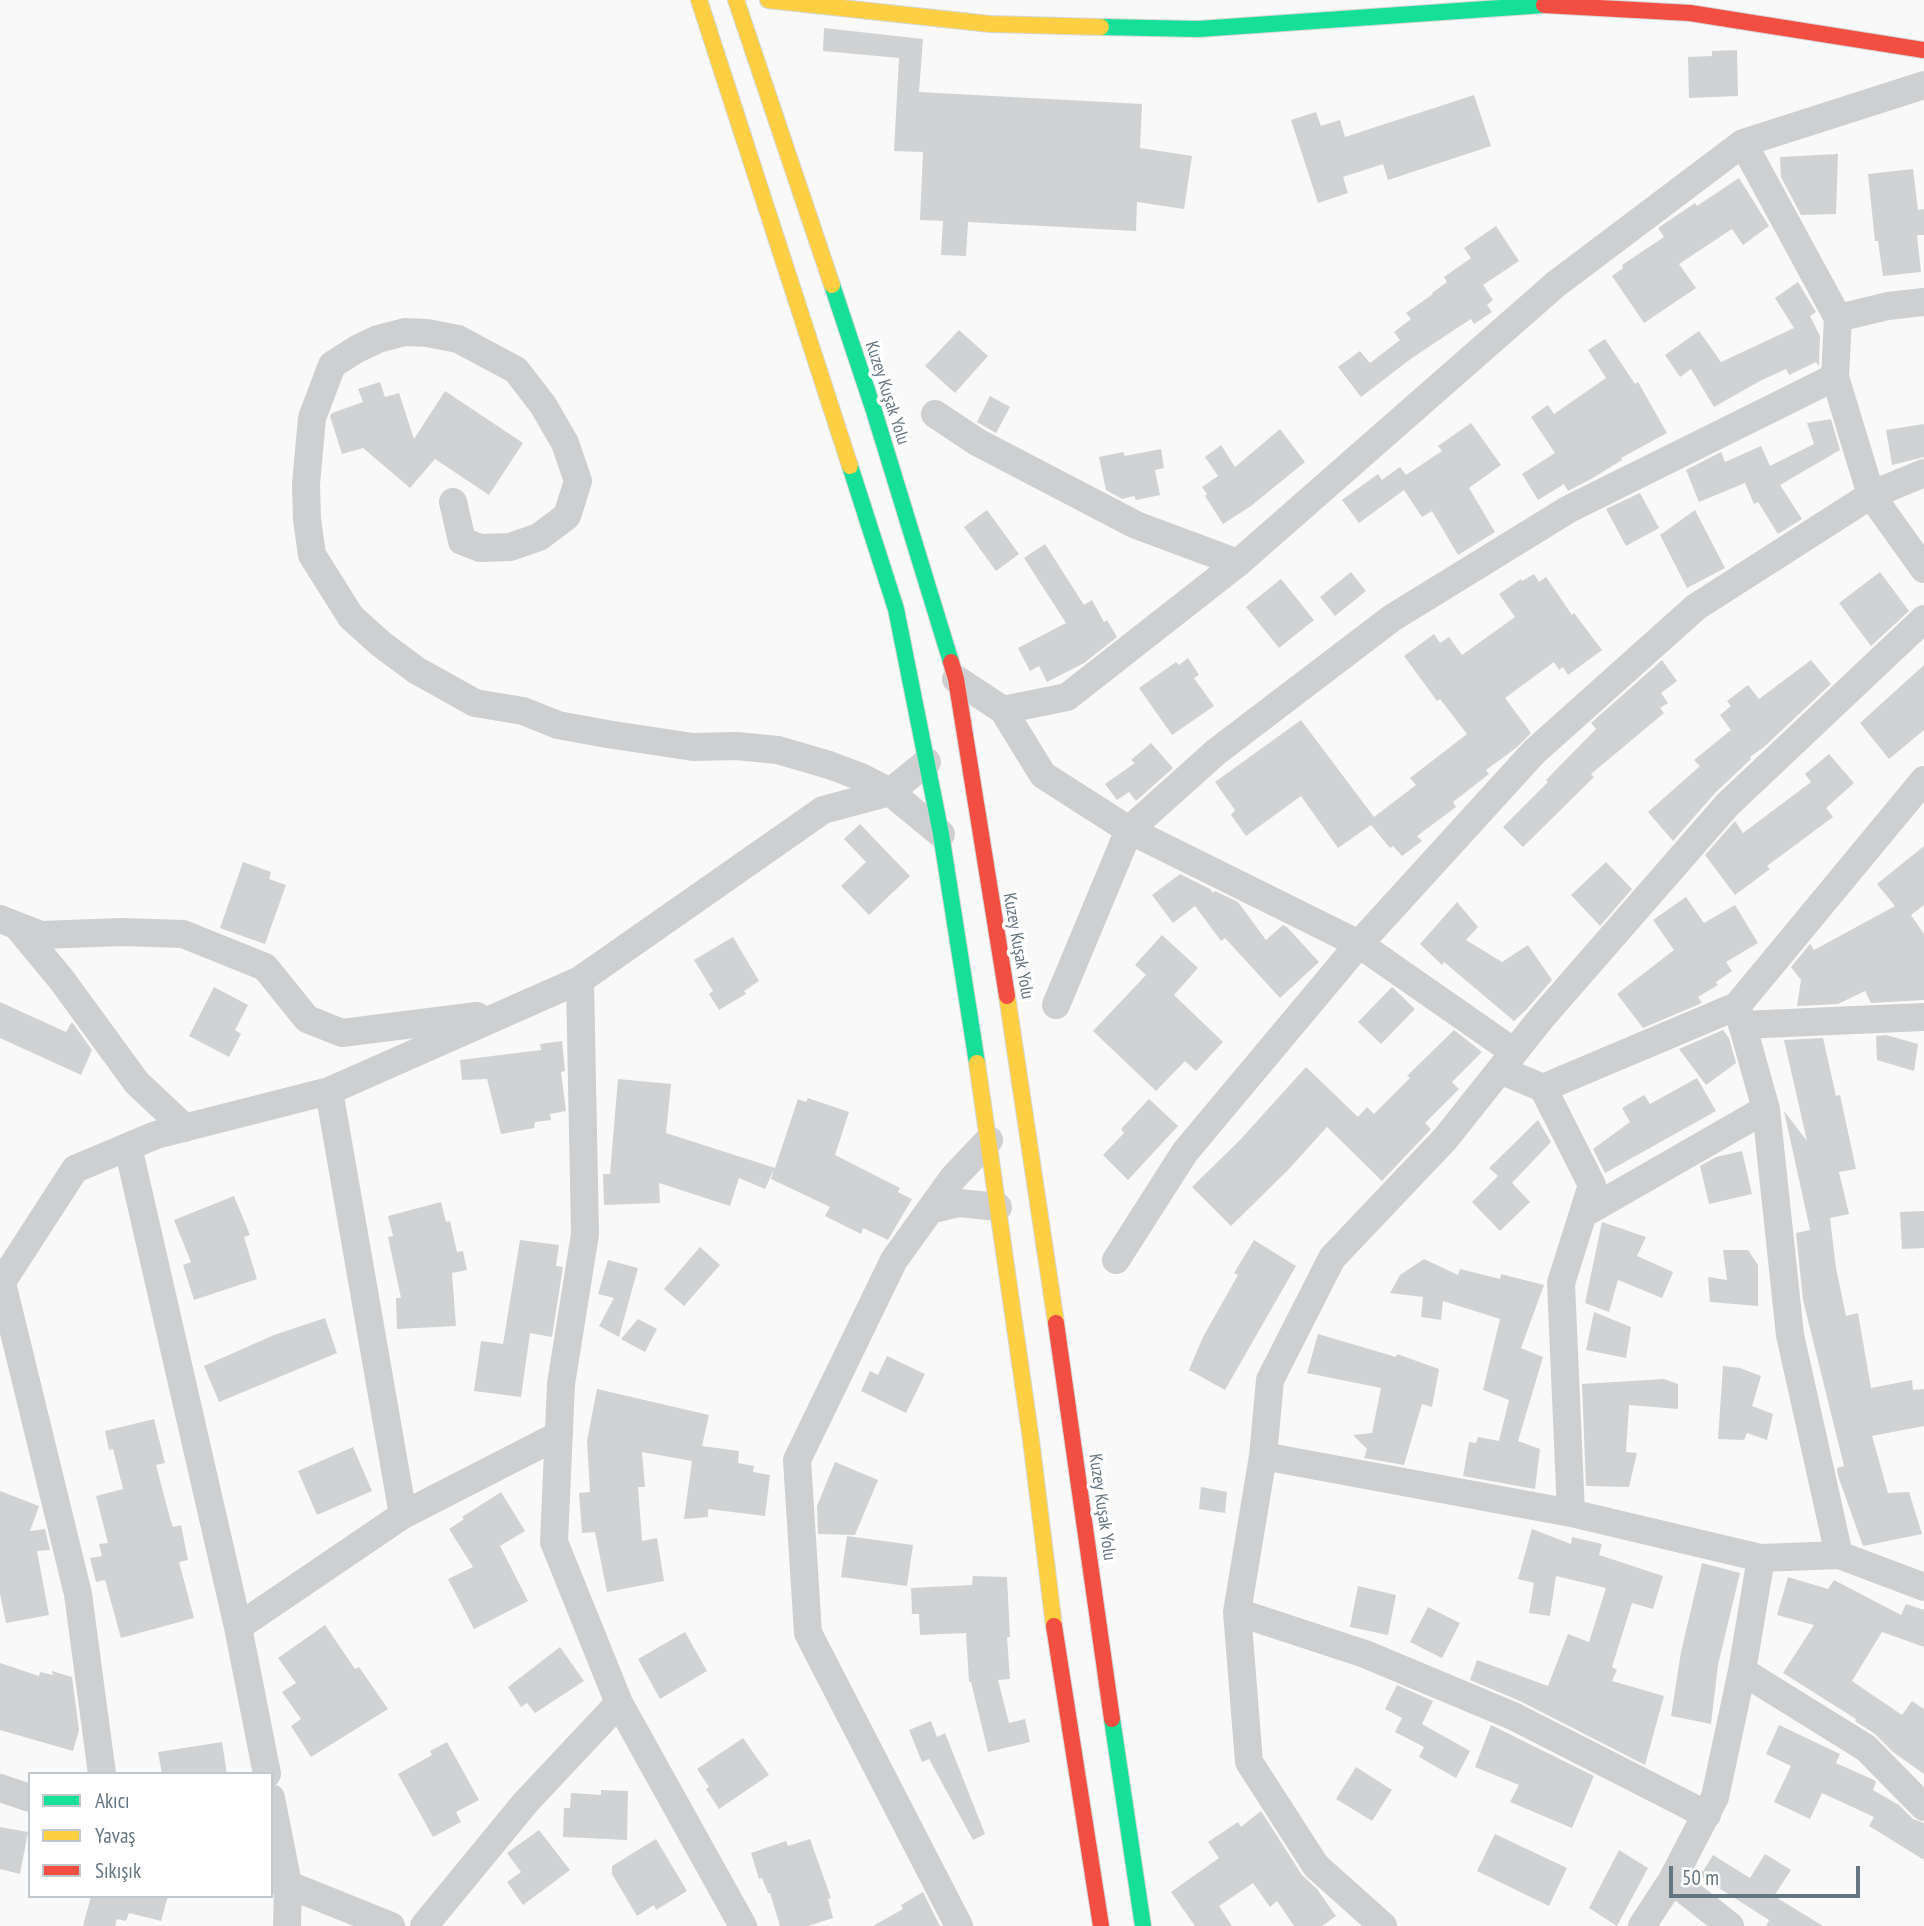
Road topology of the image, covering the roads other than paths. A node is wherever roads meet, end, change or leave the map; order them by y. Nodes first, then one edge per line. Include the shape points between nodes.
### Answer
1 (699, 0) edge
2 (736, 0) edge
3 (768, 0) edge
4 (1924, 50) edge
5 (1924, 85) edge
6 (1743, 143) junction
7 (1924, 303) edge
8 (1839, 318) junction
9 (1835, 377) junction
10 (934, 414) dead end
11 (1924, 473) edge
12 (1871, 495) junction
13 (453, 502) dead end
14 (1238, 563) junction
15 (1924, 569) edge
16 (1924, 619) edge
17 (956, 679) junction
18 (1003, 710) junction
19 (927, 762) junction
20 (1924, 780) edge
21 (890, 792) junction
22 (1129, 830) junction
23 (941, 834) junction
24 (8, 922) edge
25 (1359, 944) junction
26 (580, 980) junction
27 (1056, 1005) dead end
28 (508, 1012) junction
29 (1740, 1015) junction
30 (1924, 1017) edge
31 (1507, 1061) junction
32 (1543, 1087) junction
33 (329, 1091) junction
34 (1766, 1109) junction
35 (185, 1128) junction
36 (989, 1140) junction
37 (128, 1147) junction
38 (998, 1207) junction
39 (930, 1210) junction
40 (1583, 1214) junction
41 (1116, 1260) dead end
42 (1, 1284) edge
43 (559, 1434) junction
44 (1263, 1456) junction
45 (1571, 1513) junction
46 (403, 1515) junction
47 (1839, 1555) junction
48 (1761, 1558) junction
49 (1924, 1587) edge
50 (1237, 1612) junction
51 (238, 1627) junction
52 (1742, 1671) junction
53 (619, 1703) junction
54 (102, 1772) edge
55 (267, 1772) edge
56 (0, 1788) edge
57 (28, 1797) edge
58 (1924, 1807) edge
59 (1707, 1815) junction
60 (273, 1816) edge
61 (1672, 1880) junction
62 (280, 1881) edge
63 (286, 1926) edge
64 (391, 1926) edge
65 (424, 1926) edge
66 (743, 1926) edge
67 (959, 1926) edge
68 (1101, 1926) edge
69 (1143, 1926) edge
70 (1383, 1926) edge
71 (1642, 1926) edge
72 (1730, 1926) edge

1 - 19 main road via 896,609
2 - 17 main road, Kuzey Kuşak Yolu via 874,411
3 - 4 main road via 990,24 1198,29 1540,5 1690,13
5 - 6 street
6 - 8 street
6 - 14 street via 1556,284
7 - 8 street
8 - 9 street
9 - 12 street
9 - 22 street via 1569,509 1392,618 1216,752
10 - 14 street via 977,442 1136,526
11 - 12 street
12 - 15 street
12 - 25 street via 1696,607 1534,752
13 - 21 street via 462,541 480,548 510,547 539,537 567,516 579,481 565,443 516,370 458,340 405,332 378,339 332,365 312,418 308,448 307,519 312,555 351,617 381,644 475,703 607,734 693,747 778,750 861,777
14 - 18 street via 1068,697
16 - 31 street via 1727,805
17 - 18 street
17 - 69 main road, Kuzey Kuşak Yolu via 1020,1071
18 - 22 street via 1043,775
19 - 21 street
19 - 23 main road
20 - 29 street
21 - 23 street
21 - 26 street via 823,810
22 - 25 street
22 - 27 street
23 - 36 main road
24 - 28 street via 41,935 183,934 265,967 307,1019 342,1033
24 - 35 street via 61,979 137,1083
25 - 31 street
25 - 41 street via 1185,1152
26 - 28 street
26 - 43 street via 584,1234 561,1384
28 - 33 street
29 - 30 street
29 - 32 street
29 - 34 street
31 - 32 street
31 - 44 street via 1445,1139 1332,1258 1270,1380
32 - 40 street via 1592,1185
33 - 35 street
33 - 46 street
34 - 40 street
34 - 47 street via 1790,1335
35 - 37 street
36 - 38 main road
36 - 39 street
37 - 42 street via 75,1169
37 - 51 street
38 - 39 street via 959,1203
38 - 68 main road via 1056,1640
39 - 67 street via 894,1260 797,1460 808,1633
40 - 45 street via 1561,1283
42 - 54 street via 78,1594
43 - 46 street
43 - 53 street via 554,1542
44 - 45 street
44 - 50 street
45 - 48 street
46 - 51 street
47 - 48 street
47 - 49 street
48 - 52 street
50 - 59 street via 1365,1654 1513,1716
50 - 70 street via 1250,1762 1316,1866
51 - 55 street
52 - 58 street via 1866,1748
52 - 59 street via 1715,1797
53 - 65 street via 526,1802
53 - 66 street
56 - 57 street
59 - 61 street
60 - 62 street
61 - 71 street
61 - 72 street
62 - 63 street
62 - 64 street

